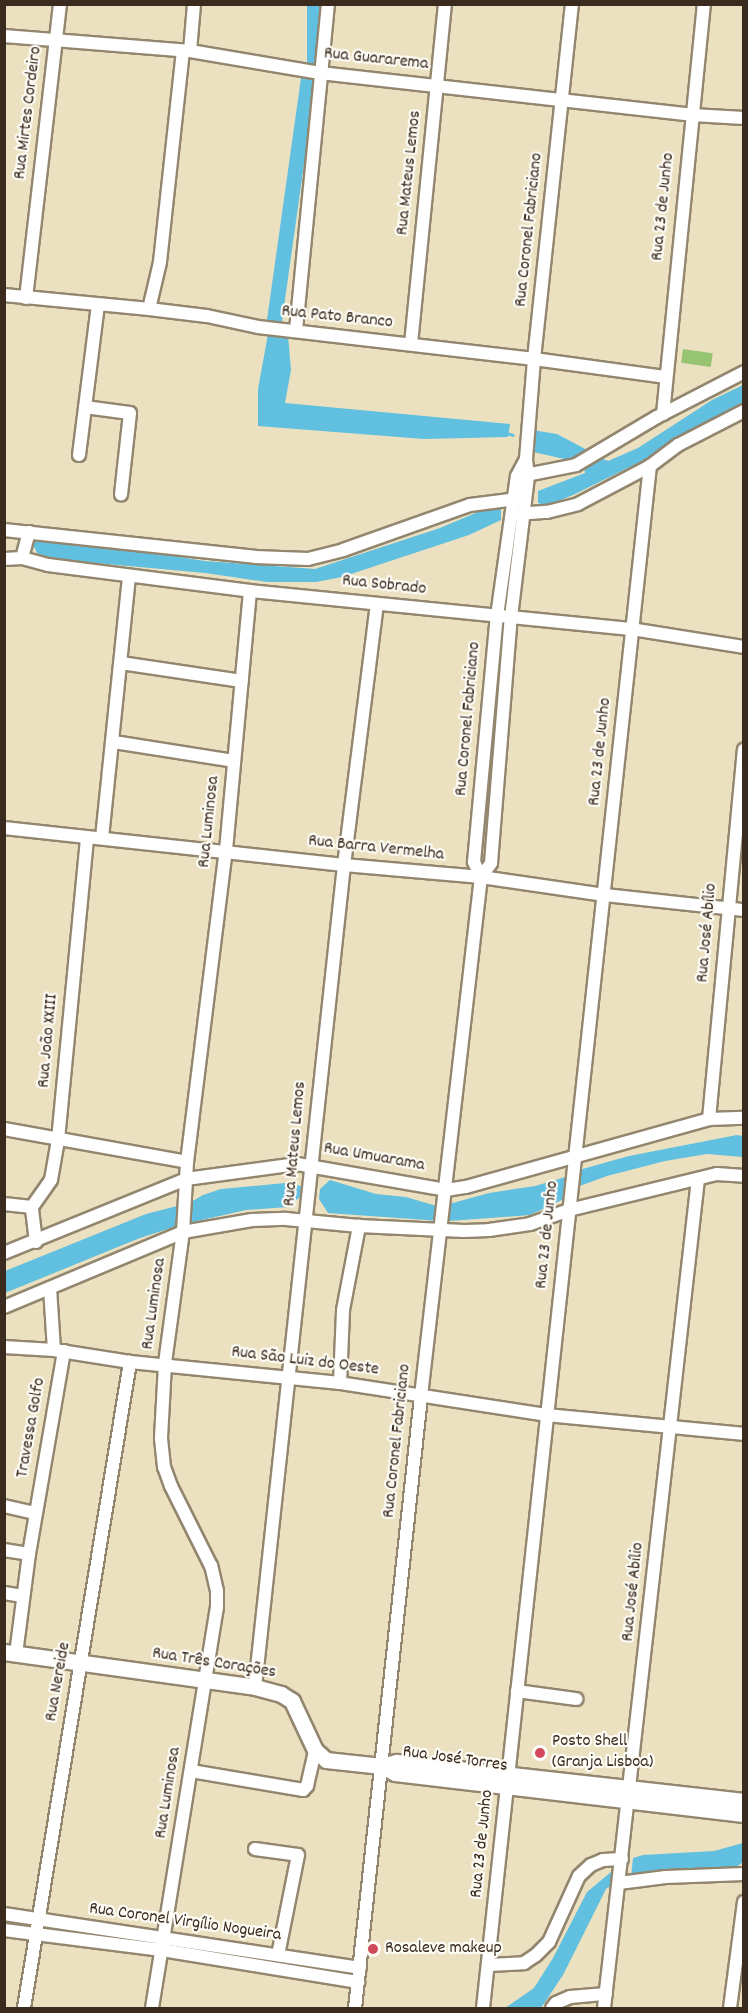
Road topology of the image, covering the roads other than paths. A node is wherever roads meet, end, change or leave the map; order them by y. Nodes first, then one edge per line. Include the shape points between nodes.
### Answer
1 (60, 4) edge
2 (194, 4) edge
3 (328, 4) edge
4 (445, 4) edge
5 (573, 4) edge
6 (704, 4) edge
7 (4, 36) edge
8 (56, 38) junction
9 (187, 51) junction
10 (320, 73) junction
11 (437, 85) junction
12 (563, 99) junction
13 (692, 115) junction
14 (744, 118) edge
15 (4, 296) edge
16 (26, 298) junction
17 (98, 305) junction
18 (149, 309) junction
19 (296, 330) junction
20 (411, 344) junction
21 (534, 359) junction
22 (744, 372) edge
23 (665, 377) junction
24 (85, 407) junction
25 (744, 411) edge
26 (663, 414) junction
27 (80, 455) dead end
28 (650, 465) junction
29 (522, 476) junction
30 (121, 495) dead end
31 (519, 498) junction
32 (517, 514) junction
33 (4, 530) edge
34 (29, 532) junction
35 (22, 558) junction
36 (4, 559) edge
37 (129, 576) junction
38 (250, 591) junction
39 (377, 604) junction
40 (497, 616) junction
41 (511, 617) junction
42 (632, 629) junction
43 (744, 647) edge
44 (121, 663) junction
45 (242, 681) junction
46 (114, 742) junction
47 (744, 750) edge
48 (234, 761) junction
49 (4, 828) edge
50 (87, 837) junction
51 (102, 838) junction
52 (226, 850) junction
53 (344, 866) junction
54 (481, 877) junction
55 (605, 896) junction
56 (728, 908) junction
57 (744, 910) edge
58 (744, 1118) edge
59 (709, 1119) junction
60 (4, 1130) edge
61 (58, 1140) junction
62 (574, 1157) junction
63 (187, 1162) junction
64 (311, 1166) junction
65 (744, 1176) edge
66 (186, 1179) junction
67 (698, 1179) junction
68 (446, 1190) junction
69 (4, 1204) edge
70 (32, 1207) junction
71 (569, 1210) junction
72 (308, 1220) junction
73 (359, 1226) junction
74 (440, 1230) junction
75 (183, 1232) junction
76 (36, 1242) junction
77 (4, 1253) edge
78 (50, 1288) junction
79 (4, 1307) edge
80 (4, 1347) edge
81 (59, 1351) junction
82 (130, 1362) junction
83 (165, 1363) junction
84 (290, 1378) junction
85 (340, 1383) junction
86 (421, 1396) junction
87 (547, 1415) junction
88 (670, 1426) junction
89 (744, 1434) edge
90 (4, 1506) edge
91 (35, 1513) junction
92 (4, 1551) edge
93 (29, 1554) junction
94 (4, 1593) edge
95 (23, 1596) junction
96 (10, 1653) edge
97 (81, 1662) junction
98 (205, 1681) junction
99 (255, 1687) junction
100 (517, 1691) junction
101 (576, 1699) dead end
102 (315, 1750) junction
103 (382, 1766) junction
104 (191, 1771) junction
105 (507, 1781) junction
106 (629, 1796) junction
107 (744, 1801) edge
108 (744, 1814) edge
109 (255, 1849) dead end
110 (622, 1859) junction
111 (744, 1874) edge
112 (619, 1883) junction
113 (744, 1902) edge
114 (4, 1914) edge
115 (38, 1920) junction
116 (4, 1930) edge
117 (35, 1935) junction
118 (163, 1937) junction
119 (162, 1950) junction
120 (278, 1954) junction
121 (489, 1965) junction
122 (360, 1968) junction
123 (358, 1982) junction
124 (606, 1994) junction
125 (24, 2008) edge
126 (152, 2008) edge
127 (355, 2008) edge
128 (483, 2008) edge
129 (552, 2008) edge
130 (604, 2008) edge
131 (730, 2008) edge

1 - 8 street, Rua Mirtes Cordeiro
2 - 9 street
3 - 10 street
4 - 11 street, Rua Mateus Lemos
5 - 12 street, Rua Coronel Fabriciano
6 - 13 street, Rua 23 de Junho
7 - 8 street, Rua Guararema
8 - 9 street, Rua Guararema
8 - 16 street, Rua Mirtes Cordeiro
9 - 10 street, Rua Guararema
9 - 18 street via 160,262
10 - 11 street, Rua Guararema
10 - 19 street
11 - 12 street, Rua Guararema
11 - 20 street, Rua Mateus Lemos
12 - 13 street, Rua Guararema
12 - 21 street, Rua Coronel Fabriciano
13 - 14 street, Rua Guararema
13 - 23 street, Rua 23 de Junho
15 - 16 street, Rua Pato Branco
16 - 17 street, Rua Pato Branco
17 - 18 street, Rua Pato Branco
17 - 24 street
18 - 19 street, Rua Pato Branco
19 - 20 street, Rua Pato Branco
20 - 21 street, Rua Pato Branco
21 - 23 street, Rua Pato Branco
21 - 29 street, Rua Coronel Fabriciano
22 - 26 street
23 - 26 street, Rua 23 de Junho
24 - 27 street
24 - 30 street via 129,413
25 - 28 street via 678,445
26 - 29 street via 576,465
28 - 32 street via 578,504
28 - 42 street, Rua 23 de Junho
29 - 31 street, Rua Coronel Fabriciano
31 - 32 street, Rua Coronel Fabriciano
31 - 34 street, Rua Sobrado via 470,504 308,559 255,557
32 - 40 street, Rua Coronel Fabriciano
32 - 41 street, Rua Coronel Fabriciano
33 - 34 street, Rua Sobrado
34 - 35 street
35 - 36 street, Rua Sobrado
35 - 37 street, Rua Sobrado
37 - 38 street, Rua Sobrado
37 - 44 street
38 - 39 street, Rua Sobrado
38 - 45 street, Rua Luminosa
39 - 40 street, Rua Sobrado
39 - 53 street, Rua Mateus Lemos
40 - 41 street, Rua Sobrado
40 - 54 street, Rua Coronel Fabriciano via 474,862
41 - 42 street, Rua Sobrado
41 - 54 street, Rua Coronel Fabriciano via 491,862
42 - 43 street, Rua Sobrado
42 - 55 street, Rua 23 de Junho
44 - 45 street
44 - 46 street
45 - 48 street, Rua Luminosa
46 - 48 street
46 - 51 street
47 - 56 street, Rua José Abílio
48 - 52 street, Rua Luminosa
49 - 50 street, Rua Barra Vermelha
50 - 51 street, Rua Barra Vermelha
50 - 61 street, Rua João XXIII
51 - 52 street, Rua Barra Vermelha
52 - 53 street, Rua Barra Vermelha
52 - 63 street, Rua Luminosa
53 - 54 street, Rua Barra Vermelha
53 - 64 street, Rua Mateus Lemos
54 - 55 street, Rua Barra Vermelha
54 - 68 street, Rua Coronel Fabriciano
55 - 56 street, Rua Barra Vermelha
55 - 62 street, Rua 23 de Junho
56 - 57 street, Rua Barra Vermelha
56 - 59 street, Rua José Abílio
58 - 59 street, Rua Umuarama
59 - 62 street, Rua Umuarama
60 - 61 street
61 - 63 street
61 - 70 street, Rua João XXIII via 51,1180
62 - 68 street, Rua Umuarama
62 - 71 street, Rua 23 de Junho
63 - 66 street, Rua Luminosa
64 - 66 street, Rua Umuarama via 245,1169
64 - 68 street, Rua Umuarama
64 - 72 street, Rua Mateus Lemos
65 - 67 street via 717,1174
66 - 75 street, Rua Luminosa
66 - 76 street, Rua Umuarama
67 - 71 street
67 - 88 street, Rua José Abílio
68 - 74 street, Rua Coronel Fabriciano
69 - 70 street
70 - 76 street
71 - 74 street via 530,1224 489,1230
71 - 87 street, Rua 23 de Junho
72 - 73 street
72 - 75 street via 252,1220
72 - 84 street, Rua Mateus Lemos
73 - 74 street
73 - 85 street via 343,1310
74 - 86 street, Rua Coronel Fabriciano
75 - 78 street
75 - 83 street, Rua Luminosa
76 - 77 street, Rua Umuarama
78 - 79 street
78 - 81 street, Travessa Golfo
80 - 81 street, Rua São Luiz do Oeste
81 - 82 street, Rua São Luiz do Oeste
81 - 91 street, Travessa Golfo
82 - 83 street, Rua São Luiz do Oeste
82 - 97 street, Rua Nereide
83 - 84 street, Rua São Luiz do Oeste
83 - 98 street, Rua Luminosa via 161,1438 164,1467 211,1566 217,1591
84 - 85 street, Rua São Luiz do Oeste
84 - 99 street, Rua Mateus Lemos
85 - 86 street, Rua São Luiz do Oeste
86 - 87 street, Rua São Luiz do Oeste
86 - 103 street, Rua Coronel Fabriciano
87 - 88 street, Rua São Luiz do Oeste
87 - 100 street, Rua 23 de Junho
88 - 89 street, Rua São Luiz do Oeste
88 - 106 street, Rua José Abílio
90 - 91 street
91 - 93 street, Travessa Golfo
92 - 93 street
93 - 95 street, Travessa Golfo
94 - 95 street
95 - 96 street, Travessa Golfo
96 - 97 street, Rua Três Corações
97 - 98 street, Rua Três Corações
97 - 115 street, Rua Nereide
98 - 99 street, Rua Três Corações
98 - 104 street, Rua Luminosa
99 - 102 street, Rua Três Corações via 292,1701
100 - 101 street
100 - 105 street, Rua 23 de Junho
102 - 103 street via 326,1760
102 - 104 street via 303,1790
103 - 105 street, Rua José Torres via 395,1773
103 - 122 street, Rua Coronel Fabriciano
104 - 118 street, Rua Luminosa
105 - 106 street, Rua José Torres
105 - 121 street, Rua 23 de Junho
106 - 107 street, Rua José Torres
106 - 108 street, Rua José Torres
106 - 110 street, Rua José Abílio
109 - 120 street via 298,1855
110 - 112 street, Rua José Abílio
110 - 121 street via 597,1863 579,1876 549,1942 536,1955 524,1963
111 - 112 street
112 - 124 street, Rua José Abílio
113 - 131 street
114 - 115 street, Rua Coronel Virgílio Nogueira
115 - 117 street, Rua Nereide
115 - 118 street, Rua Coronel Virgílio Nogueira
116 - 117 street, Rua Coronel Virgílio Nogueira
117 - 119 street, Rua Coronel Virgílio Nogueira
117 - 125 street, Rua Nereide
118 - 119 street, Rua Luminosa
118 - 120 street, Rua Coronel Virgílio Nogueira
119 - 123 street, Rua Coronel Virgílio Nogueira
119 - 126 street, Rua Luminosa
120 - 122 street, Rua Coronel Virgílio Nogueira
121 - 128 street, Rua 23 de Junho
122 - 123 street, Rua Coronel Fabriciano
123 - 127 street, Rua Coronel Fabriciano
124 - 129 street via 570,1997
124 - 130 street, Rua José Abílio

